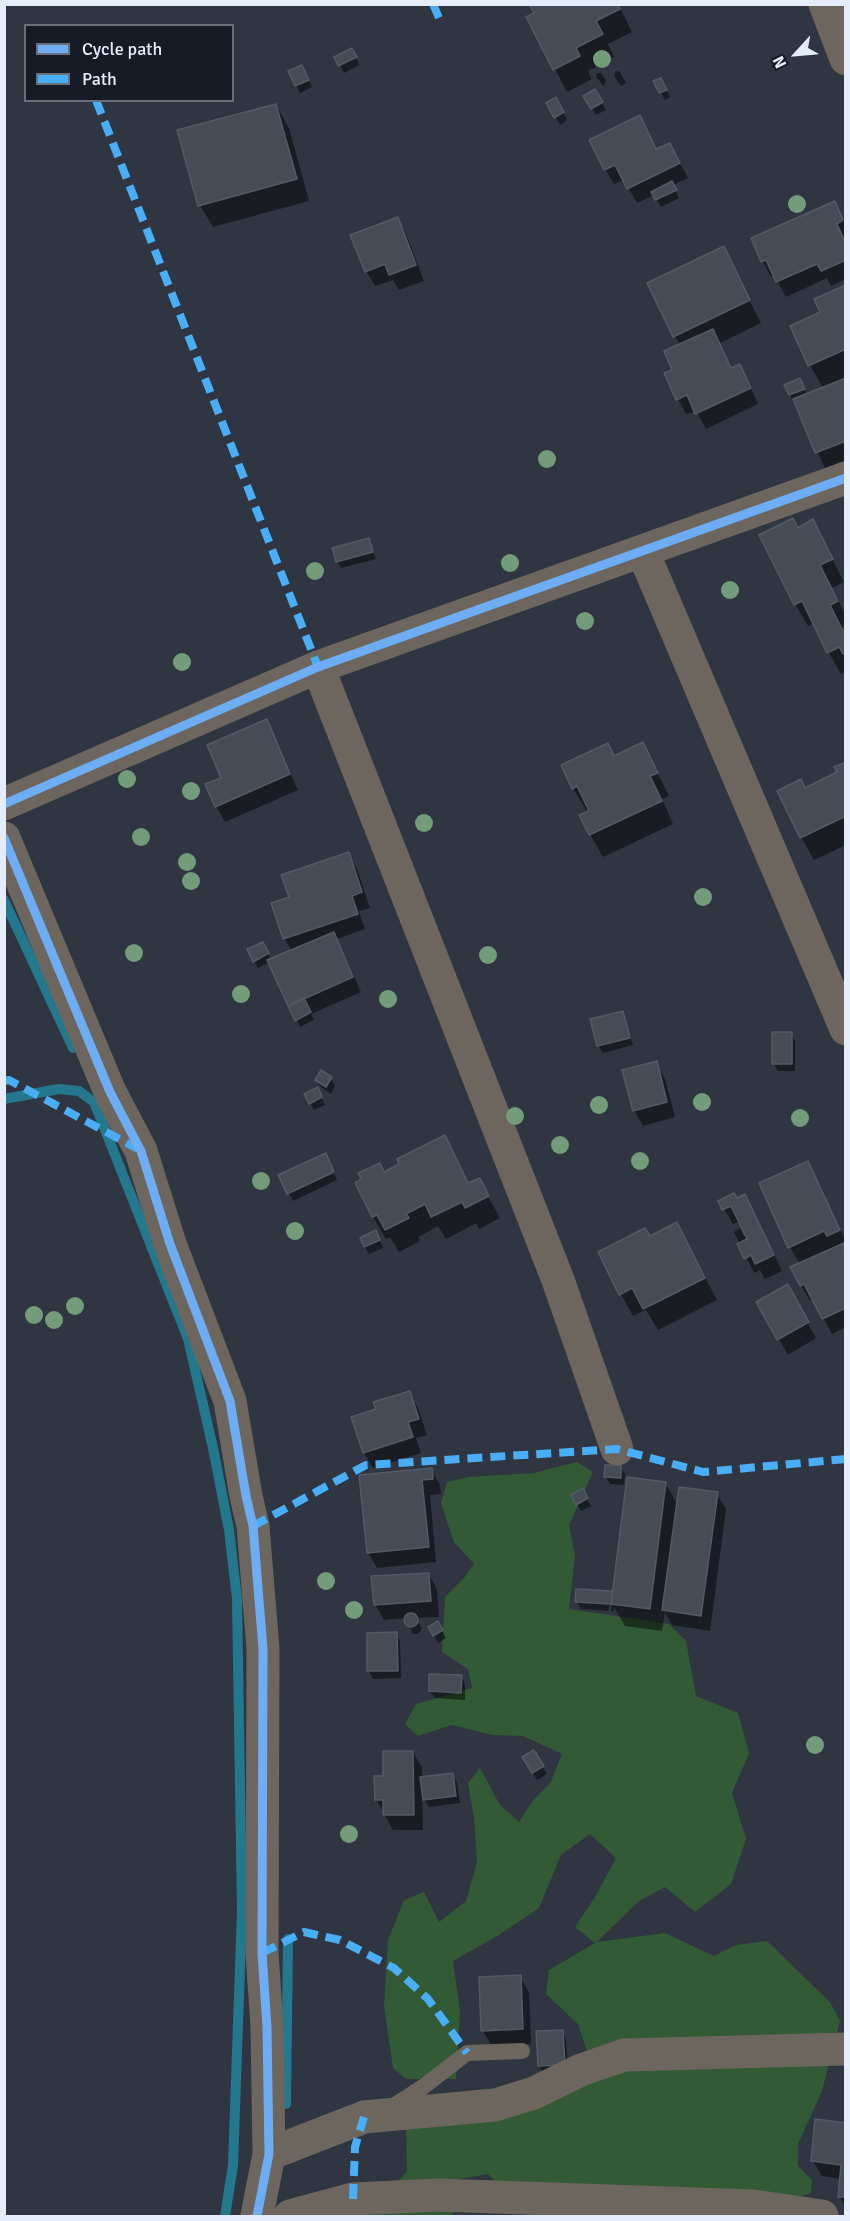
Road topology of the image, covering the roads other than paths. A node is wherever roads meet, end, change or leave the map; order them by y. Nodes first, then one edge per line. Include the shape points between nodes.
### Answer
1 (825, 4) edge
2 (846, 59) edge
3 (846, 478) edge
4 (643, 552) junction
5 (318, 667) junction
6 (4, 804) edge
7 (4, 838) edge
8 (846, 1029) edge
9 (617, 1449) dead end
10 (846, 2049) edge
11 (522, 2051) dead end
12 (378, 2115) junction
13 (269, 2154) junction
14 (353, 2208) edge
15 (258, 2217) edge
16 (290, 2217) edge
17 (822, 2217) edge

1 - 2 street
3 - 4 street
4 - 5 street
4 - 8 street
5 - 6 street
5 - 9 street via 558,1280
7 - 13 street via 110,1092 141,1151 170,1244 230,1401 253,1526 263,1650 262,1942
10 - 12 street via 624,2055 495,2105
11 - 12 lane via 467,2053
12 - 13 street
13 - 15 street
14 - 16 street
14 - 17 street via 436,2195 754,2206

